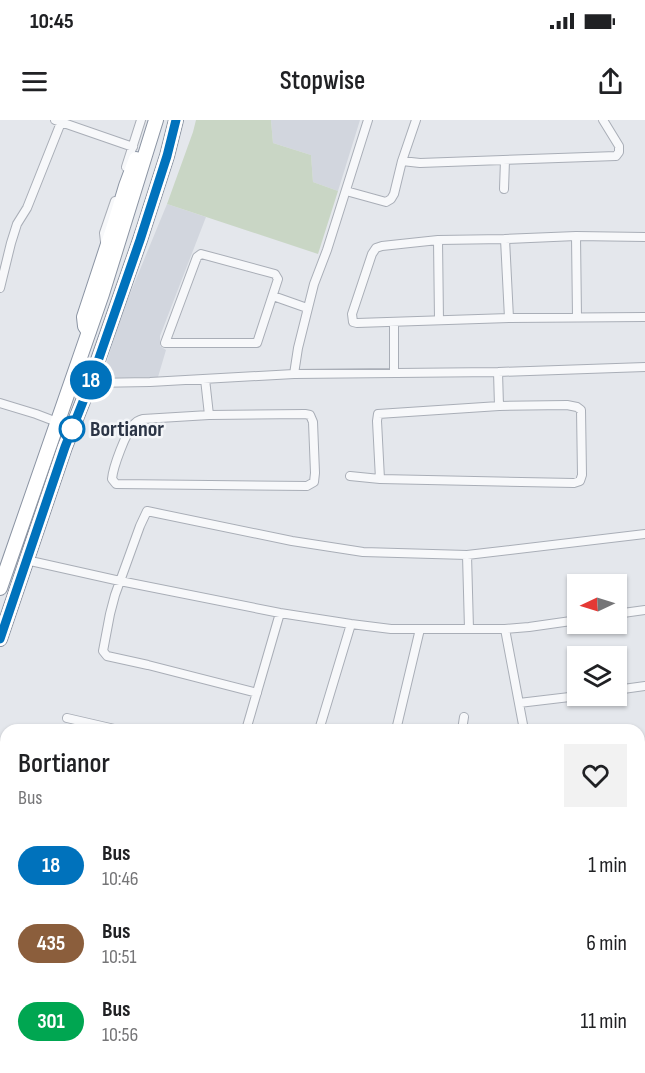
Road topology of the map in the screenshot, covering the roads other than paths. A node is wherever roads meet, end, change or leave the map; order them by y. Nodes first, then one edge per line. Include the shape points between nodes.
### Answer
1 (141, 120) edge
2 (148, 120) edge
3 (156, 120) edge
4 (176, 120) edge
5 (185, 120) edge
6 (368, 120) edge
7 (416, 120) edge
8 (603, 120) edge
9 (59, 121) edge
10 (132, 147) junction
11 (505, 160) junction
12 (402, 161) junction
13 (504, 189) dead end
14 (346, 191) junction
15 (576, 236) junction
16 (645, 237) edge
17 (506, 239) junction
18 (438, 240) junction
19 (105, 252) junction
20 (128, 274) junction
21 (0, 288) edge
22 (273, 296) junction
23 (307, 308) junction
24 (577, 317) junction
25 (645, 317) edge
26 (508, 318) junction
27 (439, 320) junction
28 (394, 322) junction
29 (89, 332) junction
30 (645, 367) edge
31 (498, 372) junction
32 (394, 373) junction
33 (294, 374) junction
34 (205, 379) junction
35 (90, 384) junction
36 (0, 403) edge
37 (499, 406) junction
38 (209, 416) junction
39 (57, 422) junction
40 (350, 476) dead end
41 (380, 479) junction
42 (645, 534) edge
43 (467, 555) junction
44 (26, 560) junction
45 (120, 581) junction
46 (0, 588) edge
47 (645, 610) edge
48 (627, 612) edge
49 (280, 613) junction
50 (567, 622) edge
51 (351, 624) junction
52 (420, 629) junction
53 (469, 629) junction
54 (504, 629) junction
55 (0, 639) edge
56 (645, 686) edge
57 (627, 688) edge
58 (257, 693) junction
59 (567, 697) edge
60 (519, 703) junction
61 (464, 717) dead end
62 (68, 718) dead end
63 (94, 724) edge
64 (248, 724) edge
65 (321, 724) edge
66 (397, 724) edge
67 (463, 724) edge
68 (523, 724) edge

1 - 10 street
2 - 19 highway
3 - 29 highway
4 - 20 highway
5 - 20 highway via 157,215
6 - 14 street
7 - 12 street
8 - 11 street via 619,146 616,156
9 - 10 street
9 - 21 street via 27,208 17,224
10 - 19 street via 104,233
11 - 12 street
11 - 13 street
12 - 14 street via 394,194 386,202
14 - 23 street
15 - 16 street
15 - 17 street
15 - 24 street
17 - 18 street
17 - 26 street
18 - 27 street
18 - 28 street via 382,246 372,254 352,314 353,322
19 - 29 highway via 84,317
20 - 35 highway
22 - 22 street via 278,279 275,274 201,254 165,344 256,343
22 - 23 street
23 - 33 street
24 - 25 street
24 - 26 street
26 - 27 street
27 - 28 street
28 - 32 street
29 - 39 highway
30 - 31 street
31 - 32 street
31 - 37 street
32 - 33 street
33 - 34 street
34 - 35 street
34 - 38 street
35 - 44 highway
36 - 39 street
37 - 41 street via 378,414
37 - 41 street via 567,405 581,410 580,481
38 - 38 street via 310,415 314,482 307,486 116,484 112,479 112,470 137,421
39 - 46 highway
40 - 41 street
42 - 43 street
43 - 45 street via 363,552 147,511
43 - 53 street
44 - 45 street
44 - 55 highway
45 - 49 street
45 - 58 street via 103,651 106,656
47 - 48 street
49 - 51 street
49 - 58 street
50 - 54 street
51 - 52 street
51 - 65 street
52 - 53 street
52 - 66 street
53 - 54 street
54 - 60 street
56 - 57 street
58 - 64 street
59 - 60 street
60 - 68 street
61 - 67 street
62 - 63 street

